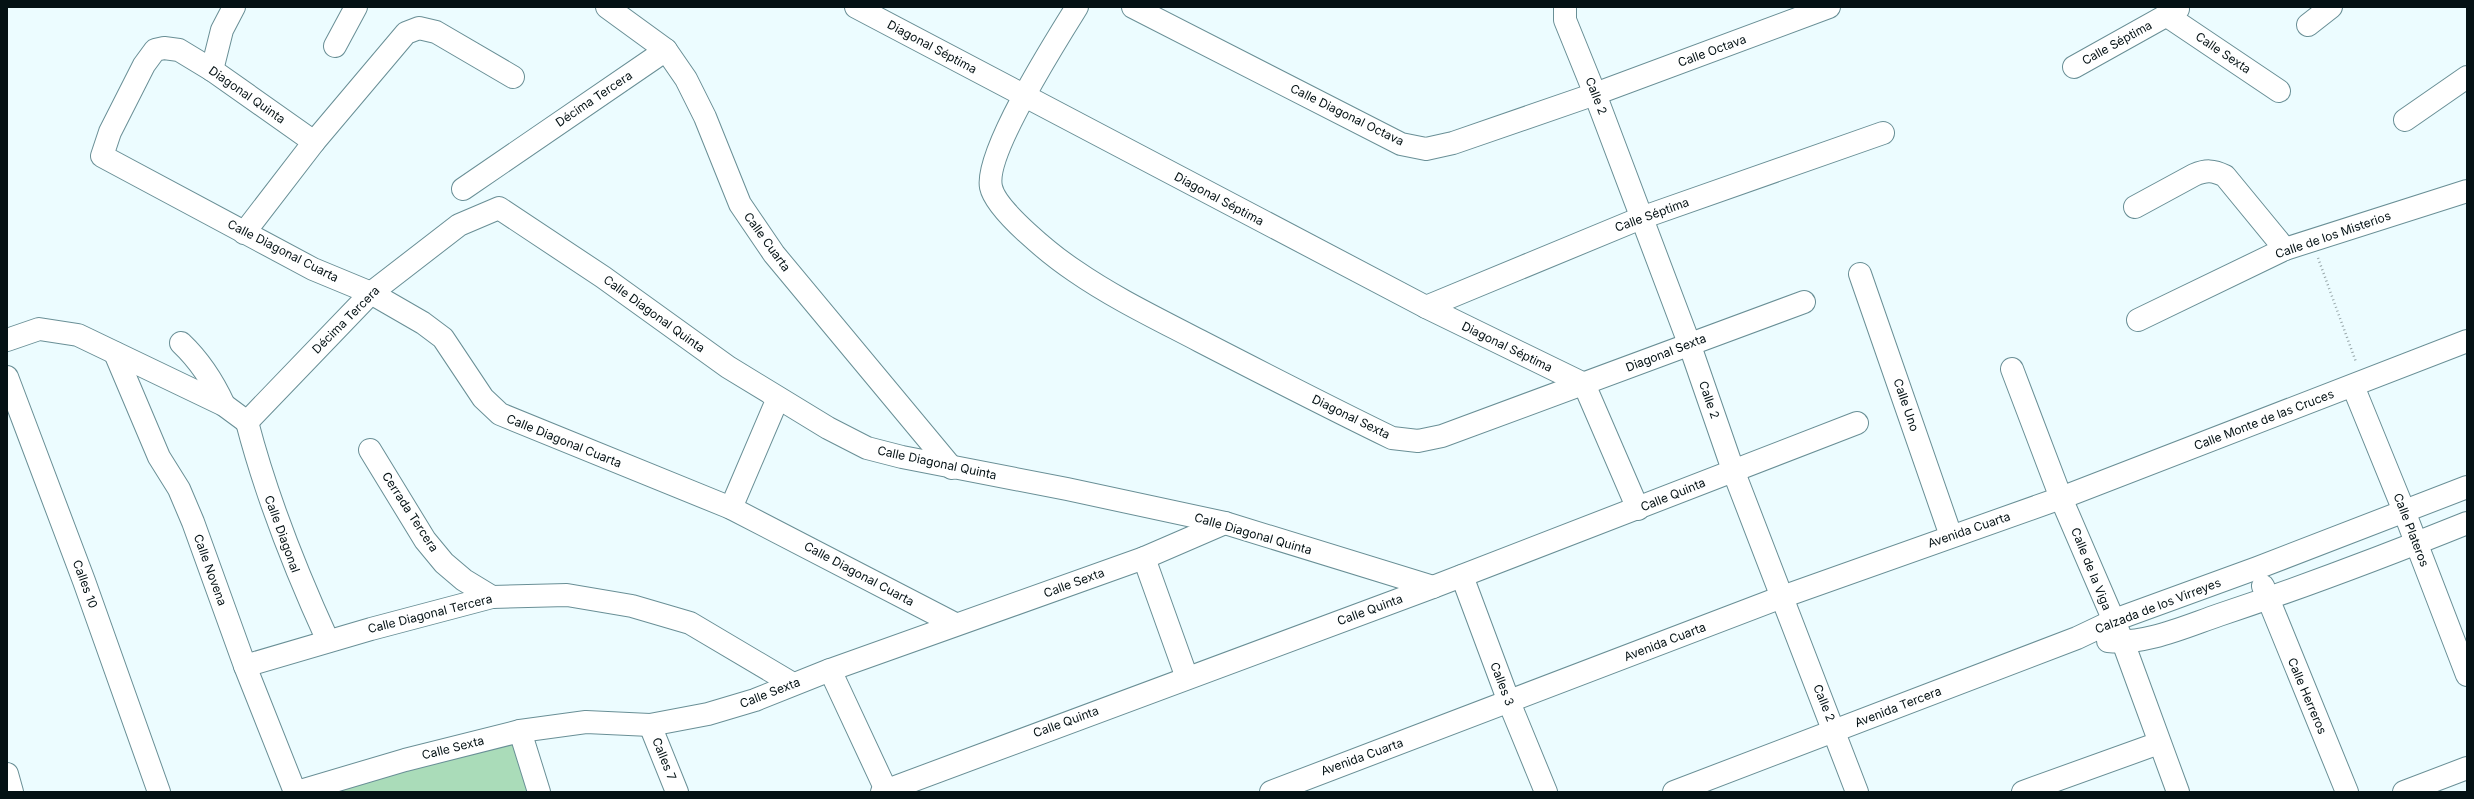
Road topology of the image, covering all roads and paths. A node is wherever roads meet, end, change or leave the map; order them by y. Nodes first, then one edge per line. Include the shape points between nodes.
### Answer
1 (234, 7) edge
2 (356, 7) edge
3 (607, 7) edge
4 (856, 7) edge
5 (1077, 7) edge
6 (1133, 7) edge
7 (1565, 7) edge
8 (1829, 7) edge
9 (2332, 7) edge
10 (2174, 11) edge
11 (2308, 25) dead end
12 (335, 46) dead end
13 (666, 50) junction
14 (2074, 67) dead end
15 (212, 70) junction
16 (2467, 77) edge
17 (513, 78) dead end
18 (2279, 91) dead end
19 (1596, 94) junction
20 (1024, 95) junction
21 (2405, 120) dead end
22 (1883, 133) dead end
23 (314, 142) junction
24 (102, 156) joint
25 (463, 189) dead end
26 (2467, 191) edge
27 (2135, 207) dead end
28 (499, 208) joint
29 (1641, 218) junction
30 (244, 233) junction
31 (2311, 241) junction
32 (2285, 249) junction
33 (1860, 274) dead end
34 (371, 293) junction
35 (1804, 302) dead end
36 (1426, 307) junction
37 (2138, 320) dead end
38 (7, 340) edge
39 (2467, 341) edge
40 (181, 343) dead end
41 (1689, 343) junction
42 (115, 354) junction
43 (2012, 369) dead end
44 (7, 377) edge
45 (1584, 384) junction
46 (2358, 384) junction
47 (778, 398) junction
48 (224, 405) junction
49 (247, 422) junction
50 (1857, 423) dead end
51 (370, 450) dead end
52 (952, 468) junction
53 (1733, 470) junction
54 (2467, 487) edge
55 (2061, 498) junction
56 (731, 508) junction
57 (1638, 509) junction
58 (2404, 511) junction
59 (2467, 523) edge
60 (1225, 524) junction
61 (1951, 536) junction
62 (2417, 543) junction
63 (1144, 558) junction
64 (2257, 568) junction
65 (1462, 576) junction
66 (1433, 587) junction
67 (1782, 597) junction
68 (492, 598) junction
69 (2267, 599) junction
70 (2112, 621) junction
71 (955, 624) junction
72 (2077, 638) junction
73 (328, 641) junction
74 (2123, 642) junction
75 (245, 666) junction
76 (830, 670) junction
77 (2467, 675) edge
78 (1187, 678) junction
79 (793, 684) junction
80 (1509, 702) junction
81 (650, 725) junction
82 (520, 732) junction
83 (1835, 732) junction
84 (2159, 743) junction
85 (2467, 768) edge
86 (7, 774) edge
87 (886, 791) edge
88 (12, 792) edge
89 (159, 792) edge
90 (296, 792) edge
91 (539, 792) edge
92 (677, 792) edge
93 (1271, 792) edge
94 (1546, 792) edge
95 (1674, 792) edge
96 (1857, 792) edge
97 (2023, 792) edge
98 (2178, 792) edge
99 (2347, 792) edge
100 (2404, 792) edge

1 - 15 street via 222,30
2 - 12 street
3 - 13 street, Calle Cuarta
4 - 20 street, Diagonal Séptima
5 - 20 street, Diagonal Sexta
6 - 19 street, Calle Diagonal Octava via 1401,144 1426,149 1453,143
7 - 19 street, Calle 2 via 1565,20
8 - 19 street, Calle Octava
9 - 11 street
10 - 14 street, Calle Séptima
10 - 18 street, Calle Sexta
13 - 25 street, Décima Tercera
13 - 52 street, Calle Cuarta via 686,79 705,117 740,204 774,254
15 - 23 street, Diagonal Quinta
15 - 24 street, Diagonal Quinta via 179,50 155,50 144,65 110,132
16 - 21 street
17 - 23 street via 436,32 419,28 406,33
19 - 29 street, Calle 2
20 - 36 street, Diagonal Séptima
20 - 45 street, Diagonal Sexta via 990,176 991,188 997,199 1017,224 1075,271 1144,312 1392,438 1418,441 1442,436
22 - 29 street, Calle Séptima
23 - 30 street
24 - 30 street, Calle Diagonal Cuarta
26 - 31 street, Calle de los Misterios
27 - 32 street via 2194,175 2214,171 2224,176
28 - 34 street, Décima Tercera via 458,225
28 - 47 street, Calle Diagonal Quinta via 603,277 728,367
29 - 36 street, Calle Séptima
29 - 41 street, Calle 2
30 - 34 street, Calle Diagonal Cuarta via 313,269
31 - 32 street, Calle de los Misterios
31 - 46 path
32 - 37 street, Calle de los Misterios
33 - 61 street, Calle Uno
34 - 49 street, Décima Tercera
34 - 56 street, Calle Diagonal Cuarta via 423,323 443,338 483,398 500,414
35 - 41 street, Diagonal Sexta
36 - 45 street, Diagonal Séptima
38 - 42 street via 39,329 78,335
39 - 46 street, Calle Monte de las Cruces
40 - 48 street via 195,357 215,385
41 - 45 street, Diagonal Sexta
41 - 53 street, Calle 2
42 - 48 street
42 - 75 street, Calle Novena via 159,457 178,489 193,522
43 - 55 street, Calle de la Viga
44 - 89 street, Calles 10 via 84,581
45 - 57 street
46 - 55 street, Calle Monte de las Cruces
46 - 58 street, Calle Plateros
47 - 52 street, Calle Diagonal Quinta via 867,448
47 - 56 street
48 - 49 street
49 - 73 street, Calle Diagonal via 269,500 285,545
50 - 53 street, Calle Quinta
51 - 68 street, Cerrada Tercera via 425,540 449,568
52 - 60 street, Calle Diagonal Quinta via 1067,489
53 - 57 street, Calle Quinta
53 - 67 street, Calle 2
54 - 58 street, Calzada de los Virreyes
55 - 61 street, Avenida Cuarta
55 - 70 street, Calle de la Viga
56 - 71 street, Calle Diagonal Cuarta
57 - 65 street, Calle Quinta
58 - 62 street, Calle Plateros
58 - 64 street, Calzada de los Virreyes
59 - 62 street, Calzada de los Virreyes
60 - 63 street, Calle Sexta
60 - 66 street, Calle Diagonal Quinta
61 - 67 street, Avenida Cuarta
62 - 69 street, Calzada de los Virreyes
62 - 77 street, Calle Plateros
63 - 71 street, Calle Sexta
63 - 78 street
64 - 69 street, Calle Herreros
64 - 70 street, Calzada de los Virreyes
65 - 66 street, Calle Quinta
65 - 80 street, Calles 3
66 - 78 street, Calle Quinta
67 - 80 street, Avenida Cuarta
67 - 83 street, Calle 2
68 - 73 street, Calle Diagonal Tercera
68 - 79 street, Calle Diagonal Tercera via 567,595 632,606 690,623
69 - 74 street, Calzada de los Virreyes via 2163,634
69 - 99 street, Calle Herreros
70 - 72 street, Calzada de los Virreyes
70 - 74 street, Calle de la Viga
71 - 76 street, Calle Sexta
72 - 74 street, Calzada de los Virreyes
72 - 83 street, Avenida Tercera
73 - 75 street, Calle Diagonal Tercera
74 - 84 street, Calle de la Viga
75 - 90 street, Calle Novena
76 - 79 street, Calle Sexta
76 - 87 street
78 - 87 street, Calle Quinta
79 - 81 street, Calle Sexta via 755,700 708,714
80 - 93 street, Avenida Cuarta
80 - 94 street, Calles 3
81 - 82 street, Calle Sexta via 586,722
81 - 92 street, Calles 7
82 - 90 street, Calle Sexta via 405,760
82 - 91 street
83 - 95 street, Avenida Tercera
83 - 96 street, Calle 2
84 - 97 street
84 - 98 street, Calle de la Viga
85 - 100 street
86 - 88 street

